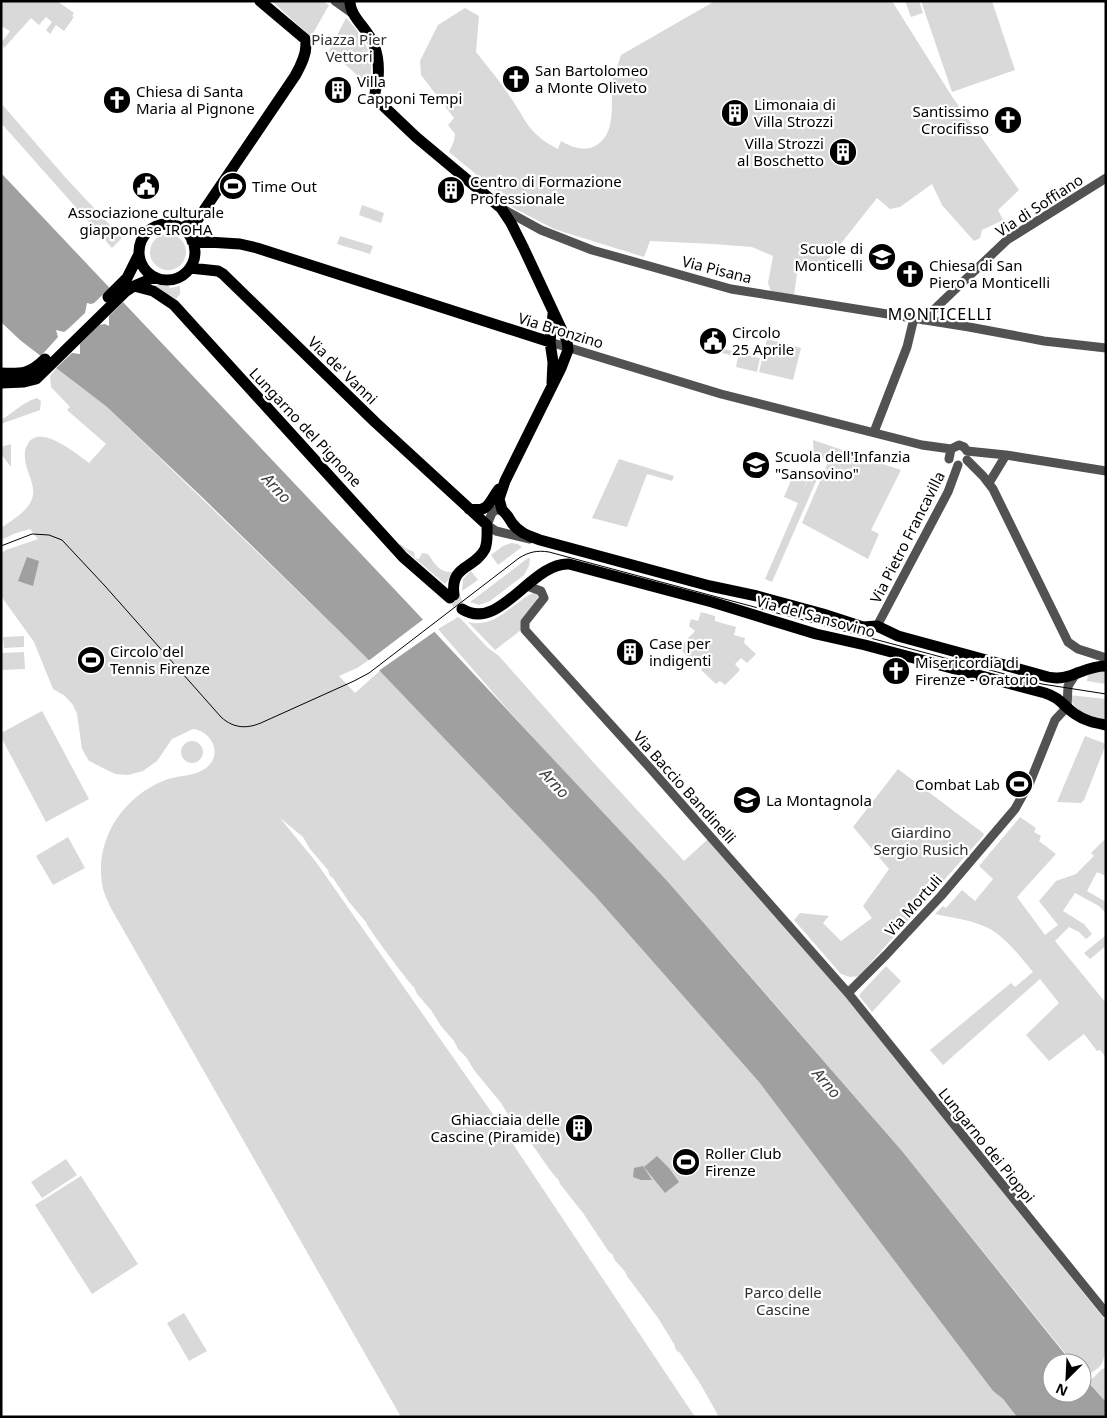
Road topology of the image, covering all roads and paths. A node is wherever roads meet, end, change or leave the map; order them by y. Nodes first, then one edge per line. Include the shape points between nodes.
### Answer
1 (260, 1) edge
2 (335, 1) edge
3 (351, 7) edge
4 (1106, 178) edge
5 (501, 208) junction
6 (182, 228) junction
7 (192, 241) junction
8 (139, 254) junction
9 (190, 268) junction
10 (155, 276) junction
11 (128, 286) junction
12 (552, 310) junction
13 (918, 319) junction
14 (550, 342) junction
15 (568, 348) junction
16 (1106, 348) edge
17 (1, 373) edge
18 (35, 374) junction
19 (1, 383) edge
20 (552, 385) junction
21 (874, 432) junction
22 (922, 445) junction
23 (951, 449) junction
24 (1006, 455) junction
25 (967, 456) junction
26 (949, 459) junction
27 (958, 465) junction
28 (1106, 471) edge
29 (505, 481) junction
30 (989, 482) junction
31 (469, 509) junction
32 (502, 510) junction
33 (487, 525) junction
34 (535, 538) junction
35 (527, 586) junction
36 (462, 609) dead end
37 (878, 623) junction
38 (1106, 658) edge
39 (1106, 666) edge
40 (1078, 672) junction
41 (1067, 707) junction
42 (1106, 725) edge
43 (848, 993) junction
44 (1106, 1313) edge

1 - 6 main road via 305,39 305,54 290,84 198,219
2 - 3 street
3 - 5 main road, Via Pisana via 374,45 378,70 374,93 377,101
4 - 13 street, Via di Soffiano via 1007,240
5 - 12 main road
5 - 13 street, Via Pisana via 541,230 574,243 698,280 765,296
6 - 7 main road
6 - 8 main road via 172,224 152,228 140,242
7 - 9 main road via 194,255
7 - 14 main road, Via Bronzino via 257,248
8 - 10 main road via 144,267
8 - 11 main road
9 - 10 main road via 176,278
9 - 31 main road, Via de' Vanni via 224,274
10 - 11 main road
11 - 18 main road
11 - 33 main road, Lungarno del Pignone via 153,291 174,305 403,557 452,597 456,576 485,549
12 - 14 main road
12 - 15 main road
13 - 16 street, Via Pisana via 1044,341
13 - 21 street
14 - 15 street, Via Bronzino
14 - 20 main road
15 - 20 main road
15 - 21 street, Via Bronzino via 721,394
17 - 18 main road
18 - 19 main road via 24,382
20 - 29 main road
21 - 22 street, Via Bronzino
22 - 23 street, Via Bronzino
22 - 26 street, Via Bronzino
23 - 25 street, Via Bronzino via 964,447
23 - 26 street
24 - 25 street, Via Bronzino
24 - 28 street, Via Bronzino
24 - 30 street
25 - 27 street via 963,464
25 - 30 street
26 - 27 street, Via Bronzino
27 - 37 street, Via Pietro Francavilla via 948,492
29 - 31 main road via 485,508
29 - 32 main road via 500,498
30 - 38 street via 1068,642 1078,649
31 - 33 main road, Via de' Vanni
32 - 33 street via 492,512
32 - 34 main road via 517,529
33 - 34 street via 502,532
34 - 37 main road, Via del Sansovino via 863,627
35 - 36 main road via 490,613 476,615
35 - 41 main road, Via del Sansovino via 554,567 569,564 1045,694 1058,698
35 - 43 street, Via Baccio Bandinelli via 541,591 544,598 525,622 525,630
37 - 40 main road, Via del Sansovino via 898,636 1048,677 1064,678
39 - 40 main road, Via del Sansovino
40 - 41 street via 1068,686
41 - 42 main road, Via del Sansovino via 1086,720
41 - 43 street, Via Mortuli via 1055,720 1019,804 906,935
43 - 44 street, Lungarno dei Pioppi

